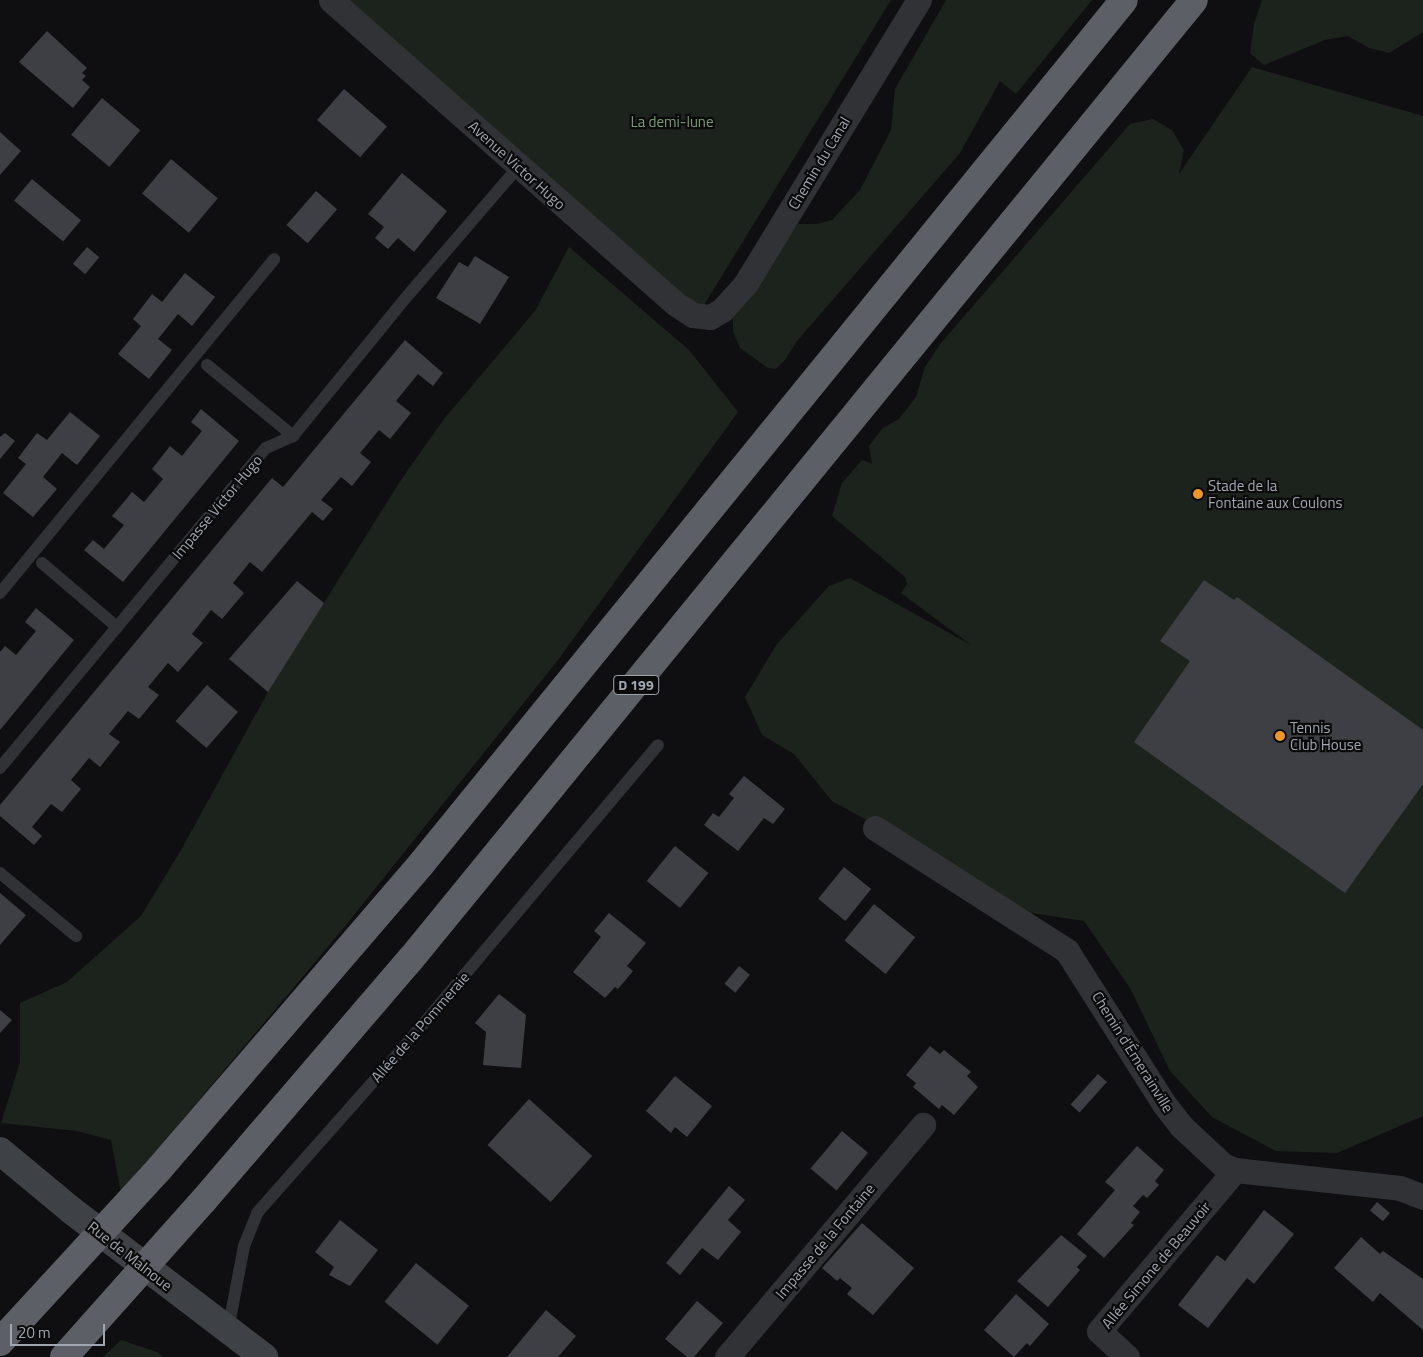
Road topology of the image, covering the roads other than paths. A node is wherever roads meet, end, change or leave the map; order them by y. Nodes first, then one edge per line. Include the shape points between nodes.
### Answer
1 (331, 0) edge
2 (919, 0) edge
3 (1124, 0) edge
4 (1194, 0) edge
5 (519, 166) junction
6 (274, 259) dead end
7 (710, 317) joint
8 (207, 365) dead end
9 (293, 436) junction
10 (42, 564) dead end
11 (0, 593) edge
12 (117, 627) junction
13 (658, 745) dead end
14 (0, 768) edge
15 (874, 828) dead end
16 (0, 873) edge
17 (76, 936) dead end
18 (923, 1125) dead end
19 (0, 1151) edge
20 (1235, 1170) junction
21 (1423, 1197) edge
22 (228, 1331) junction
23 (0, 1342) edge
24 (64, 1357) edge
25 (264, 1357) edge
26 (727, 1357) edge
27 (1127, 1357) edge

1 - 5 street, Avenue Victor Hugo
2 - 7 street, Chemin du Canal via 746,283 722,310
3 - 23 highway via 422,863 159,1169
4 - 24 highway, D 199 via 416,953
5 - 7 street, Avenue Victor Hugo via 676,304 694,315
5 - 9 lane, Impasse Victor Hugo
6 - 11 lane
8 - 9 lane
9 - 12 lane, Impasse Victor Hugo via 266,448
10 - 12 lane
12 - 14 lane, Impasse Victor Hugo
13 - 22 lane, Allée de la Pommeraie via 397,1055 257,1212 244,1246
15 - 20 street, Chemin d'Émerainville via 1067,951 1181,1126 1212,1158
16 - 17 lane
18 - 26 street, Impasse de la Fontaine
19 - 22 main road, Rue de Malnoue
20 - 21 street, Chemin d'Émerainville via 1400,1188
20 - 27 street, Allée Simone de Beauvoir via 1099,1331
22 - 25 main road, Rue de Malnoue

